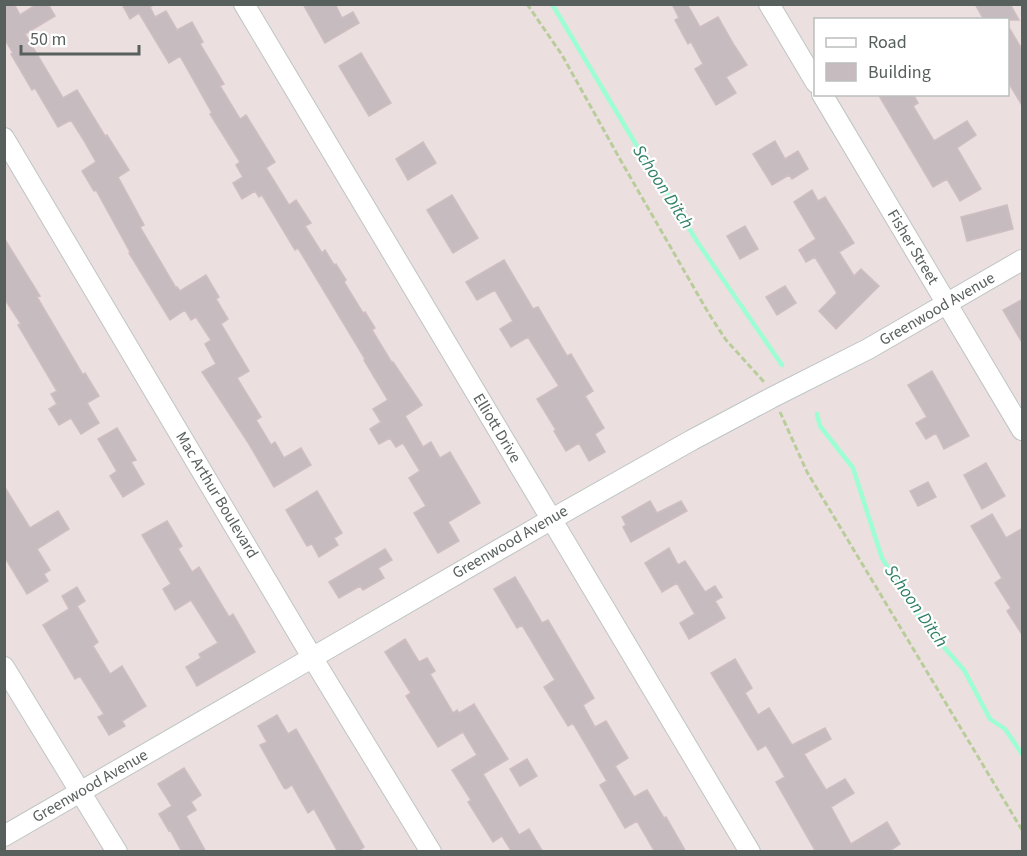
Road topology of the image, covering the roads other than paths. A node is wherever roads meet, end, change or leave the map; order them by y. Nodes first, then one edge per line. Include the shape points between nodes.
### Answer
1 (244, 4) edge
2 (769, 4) edge
3 (814, 80) edge
4 (823, 96) edge
5 (4, 138) edge
6 (1023, 260) edge
7 (946, 303) junction
8 (1023, 430) edge
9 (552, 519) junction
10 (312, 657) junction
11 (4, 667) edge
12 (81, 791) junction
13 (4, 836) edge
14 (117, 852) edge
15 (431, 852) edge
16 (750, 852) edge

1 - 9 street, Elliott Drive
2 - 3 street
4 - 7 street, Fisher Street
5 - 10 street, Mac Arthur Boulevard
6 - 7 street, Greenwood Avenue
7 - 8 street, Fisher Street
7 - 9 street, Greenwood Avenue
9 - 10 street, Greenwood Avenue
9 - 16 street, Elliott Drive
10 - 12 street, Greenwood Avenue
10 - 15 street, Mac Arthur Boulevard
11 - 12 street
12 - 13 street, Greenwood Avenue
12 - 14 street

